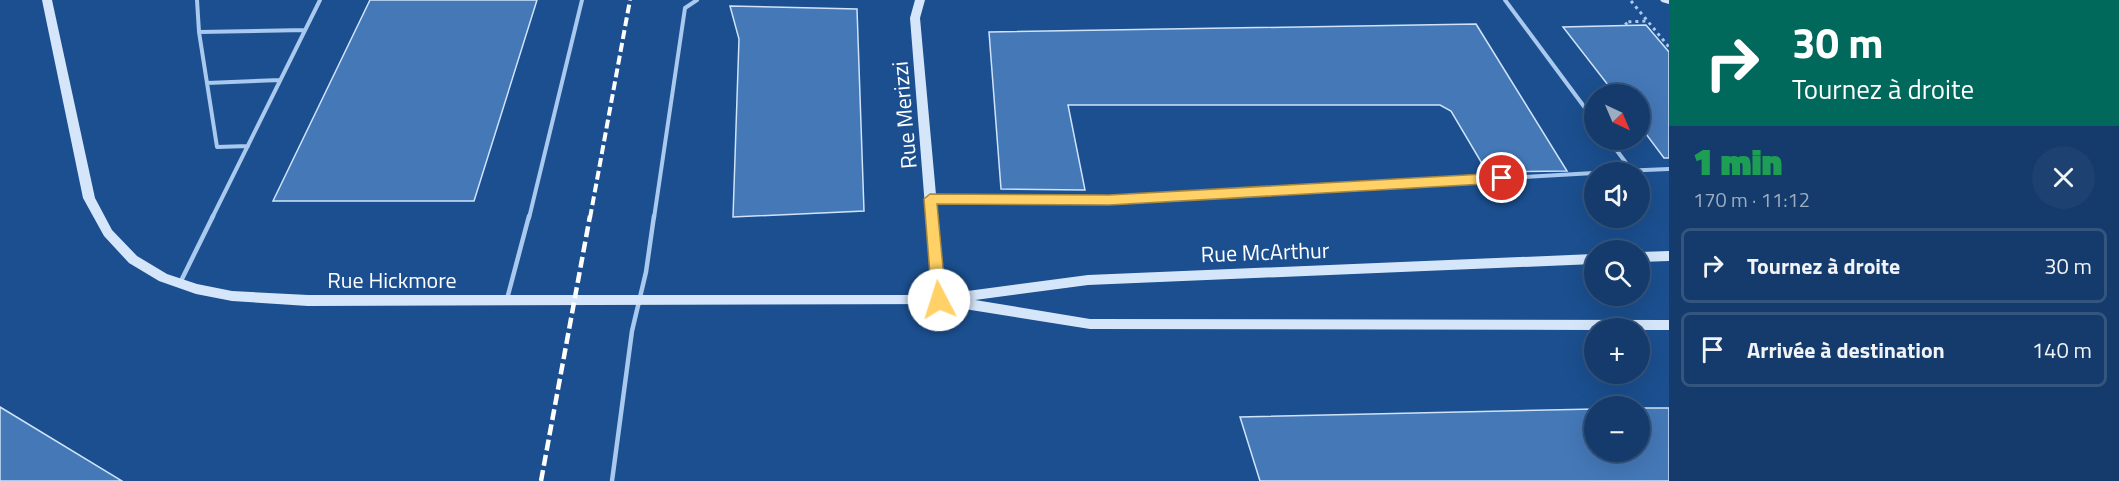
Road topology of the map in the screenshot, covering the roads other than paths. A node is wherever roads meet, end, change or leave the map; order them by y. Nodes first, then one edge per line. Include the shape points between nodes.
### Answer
1 (47, 0) edge
2 (197, 0) edge
3 (320, 0) edge
4 (582, 0) edge
5 (697, 0) edge
6 (920, 0) edge
7 (1505, 0) edge
8 (305, 30) junction
9 (199, 32) junction
10 (280, 80) junction
11 (207, 83) junction
12 (1584, 107) edge
13 (248, 146) junction
14 (1669, 169) edge
15 (1650, 170) edge
16 (1584, 174) edge
17 (930, 199) junction
18 (1669, 256) edge
19 (1650, 257) edge
20 (1584, 259) edge
21 (179, 285) junction
22 (939, 300) junction
23 (507, 302) junction
24 (639, 302) junction
25 (1669, 325) edge
26 (612, 481) edge

1 - 21 street, Rue Hickmore via 96,216 110,237 134,260
2 - 9 lane
3 - 8 lane
4 - 23 lane
5 - 24 lane via 685,8
6 - 17 street, Rue Merizzi via 915,18
7 - 12 lane
8 - 9 lane
8 - 10 lane
9 - 11 lane
10 - 11 lane
10 - 13 lane
11 - 13 lane via 216,147
13 - 21 lane
14 - 15 lane
16 - 17 lane via 1109,200
17 - 22 street, Rue Merizzi
18 - 19 street
20 - 22 street, Rue McArthur via 1088,280
21 - 23 street, Rue Hickmore via 255,299
22 - 24 street, Rue Hickmore
22 - 25 street via 1090,324
23 - 24 street, Rue Hickmore
24 - 26 lane

